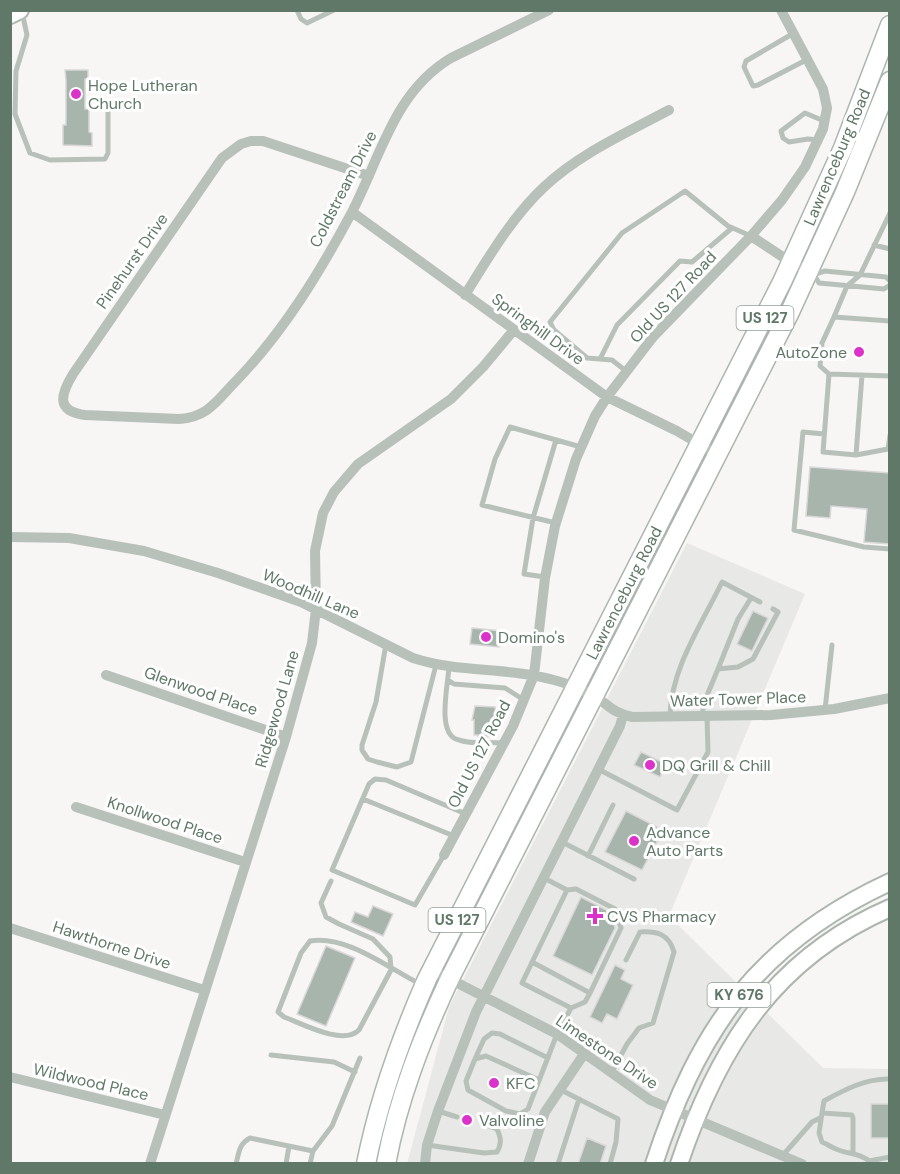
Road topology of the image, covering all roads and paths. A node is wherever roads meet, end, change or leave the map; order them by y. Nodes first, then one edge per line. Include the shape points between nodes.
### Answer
1 (21, 10) edge
2 (297, 10) edge
3 (334, 10) edge
4 (549, 10) edge
5 (781, 10) edge
6 (10, 15) edge
7 (890, 25) edge
8 (794, 33) junction
9 (808, 59) junction
10 (890, 81) edge
11 (108, 102) dead end
12 (669, 110) dead end
13 (826, 122) junction
14 (819, 141) junction
15 (369, 176) junction
16 (352, 212) junction
17 (890, 213) edge
18 (732, 228) junction
19 (751, 236) junction
20 (874, 245) junction
21 (890, 249) edge
22 (792, 263) junction
23 (812, 273) junction
24 (860, 275) junction
25 (890, 283) edge
26 (847, 286) junction
27 (465, 294) junction
28 (834, 317) junction
29 (890, 321) edge
30 (513, 331) junction
31 (600, 359) junction
32 (626, 371) junction
33 (829, 374) junction
34 (862, 375) junction
35 (890, 376) edge
36 (607, 397) junction
37 (193, 418) joint
38 (824, 434) junction
39 (890, 435) edge
40 (556, 440) junction
41 (700, 444) junction
42 (581, 447) junction
43 (889, 449) edge
44 (718, 455) junction
45 (856, 455) junction
46 (533, 518) junction
47 (556, 523) junction
48 (10, 537) edge
49 (890, 549) edge
50 (545, 578) junction
51 (751, 598) junction
52 (760, 602) dead end
53 (316, 609) junction
54 (773, 609) dead end
55 (386, 644) junction
56 (832, 645) dead end
57 (436, 665) junction
58 (449, 667) junction
59 (718, 669) junction
60 (106, 675) dead end
61 (534, 675) junction
62 (448, 680) junction
63 (575, 688) junction
64 (594, 696) junction
65 (890, 698) edge
66 (524, 700) junction
67 (825, 710) junction
68 (623, 715) junction
69 (670, 716) junction
70 (705, 716) junction
71 (286, 736) junction
72 (504, 743) junction
73 (598, 769) junction
74 (363, 799) junction
75 (614, 805) dead end
76 (76, 807) dead end
77 (466, 814) junction
78 (454, 836) junction
79 (562, 842) junction
80 (444, 855) joint
81 (588, 856) junction
82 (245, 861) junction
83 (544, 878) junction
84 (634, 879) dead end
85 (331, 881) dead end
86 (890, 882) edge
87 (567, 890) junction
88 (890, 908) edge
89 (10, 928) edge
90 (626, 960) dead end
91 (532, 962) junction
92 (392, 970) junction
93 (428, 978) junction
94 (450, 978) junction
95 (204, 990) junction
96 (590, 993) junction
97 (484, 996) junction
98 (572, 1008) junction
99 (557, 1034) junction
100 (584, 1054) junction
101 (271, 1055) dead end
102 (360, 1058) dead end
103 (548, 1058) junction
104 (475, 1059) junction
105 (458, 1061) junction
106 (470, 1066) junction
107 (355, 1072) junction
108 (611, 1073) junction
109 (10, 1077) edge
110 (890, 1079) edge
111 (539, 1080) junction
112 (561, 1090) junction
113 (579, 1100) junction
114 (673, 1109) junction
115 (438, 1111) junction
116 (165, 1115) junction
117 (821, 1116) junction
118 (458, 1117) dead end
119 (695, 1118) junction
120 (483, 1124) dead end
121 (427, 1145) junction
122 (289, 1146) junction
123 (313, 1151) junction
124 (853, 1154) junction
125 (783, 1155) junction
126 (890, 1157) edge
127 (868, 1162) edge
128 (150, 1164) edge
129 (236, 1164) edge
130 (286, 1164) edge
131 (310, 1164) edge
132 (366, 1164) edge
133 (386, 1164) edge
134 (425, 1164) edge
135 (528, 1164) edge
136 (558, 1164) edge
137 (610, 1164) edge
138 (654, 1164) edge
139 (679, 1164) edge
140 (802, 1164) edge

1 - 6 main road
1 - 11 lane via 27,35 16,71 15,114 30,153 50,160 105,159
2 - 3 lane via 308,23
4 - 15 street, Coldstream Drive via 451,58 416,85
5 - 8 street, Old US 127 Road
7 - 22 highway, Lawrenceburg Road / US 127 via 843,148
8 - 9 street, Old US 127 Road
8 - 9 lane via 746,61 744,67 753,86
9 - 13 street, Old US 127 Road via 826,99
10 - 23 highway, Lawrenceburg Road / US 127
12 - 27 street via 579,161 542,188
13 - 14 street, Old US 127 Road
13 - 14 lane via 805,113 781,131 789,142
14 - 19 street, Old US 127 Road via 782,200
15 - 16 street, Coldstream Drive
15 - 37 street, Pinehurst Drive via 262,141 251,141 231,150 63,391 63,403 77,414
16 - 27 street, Springhill Drive
16 - 37 street, Coldstream Drive via 297,307 235,382 205,413
17 - 20 lane
18 - 19 lane
18 - 31 lane via 692,262 680,261 617,324
18 - 31 lane via 685,191 622,233 550,322 587,358
19 - 22 street
19 - 32 street, Old US 127 Road via 653,337
20 - 21 lane
20 - 24 lane
22 - 23 street
22 - 41 highway, Lawrenceburg Road / US 127
23 - 24 lane
23 - 26 lane via 819,283
23 - 44 highway, Lawrenceburg Road / US 127
24 - 25 lane via 886,277
24 - 26 lane
25 - 26 lane via 884,290
26 - 28 lane
27 - 30 street, Springhill Drive
28 - 29 lane
28 - 33 lane via 822,343 820,366
30 - 36 street, Springhill Drive
30 - 53 street, Ridgewood Lane via 451,399 369,455 339,485 323,513 316,538
31 - 32 lane via 612,360
32 - 36 street, Old US 127 Road
33 - 34 lane
33 - 38 lane
34 - 35 lane
34 - 45 lane
36 - 41 street, Springhill Drive
36 - 42 street, Old US 127 Road
38 - 45 lane via 823,452
38 - 49 lane via 802,432 794,530 864,547
39 - 43 lane
40 - 42 lane
40 - 46 lane
40 - 46 lane via 510,427 492,468 482,505
41 - 44 street, Springhill Drive
41 - 63 highway, Lawrenceburg Road / US 127
42 - 47 street, Old US 127 Road
43 - 45 lane
44 - 64 highway, Lawrenceburg Road / US 127
46 - 47 lane
46 - 50 lane via 524,574
47 - 50 street, Old US 127 Road
48 - 53 street, Woodhill Lane via 69,538 144,551
50 - 61 street, Old US 127 Road
51 - 52 lane
51 - 59 lane
51 - 69 lane via 722,582 681,667 670,698
53 - 55 street, Woodhill Lane
53 - 71 street, Ridgewood Lane via 312,643
54 - 59 lane via 778,612 753,659 738,667
55 - 57 street, Woodhill Lane
55 - 57 lane via 376,702 362,745 368,759 397,766 411,762
56 - 67 lane
57 - 58 street, Woodhill Lane
58 - 61 street, Woodhill Lane
58 - 62 lane
59 - 70 lane via 703,705
60 - 71 street, Glenwood Place
61 - 63 street, Woodhill Lane
61 - 66 street, Old US 127 Road
62 - 66 lane via 454,684 505,688
62 - 72 lane via 449,734 462,741
63 - 64 street, Woodhill Lane
63 - 93 highway, Lawrenceburg Road / US 127
64 - 68 street, Water Tower Place
64 - 94 highway, Lawrenceburg Road / US 127
65 - 67 street, Water Tower Place
66 - 72 street, Old US 127 Road
67 - 70 street, Water Tower Place
68 - 69 street, Water Tower Place
68 - 73 street
69 - 70 street, Water Tower Place
70 - 73 lane via 708,752 677,810
71 - 82 street, Ridgewood Lane
72 - 77 street, Old US 127 Road
73 - 79 street
74 - 77 lane via 375,778
74 - 78 lane
74 - 80 lane via 332,870 415,904
75 - 81 lane
76 - 82 street, Knollwood Place
77 - 78 street, Old US 127 Road
78 - 80 street, Old US 127 Road
79 - 81 lane
79 - 83 street
81 - 84 lane
82 - 95 street, Ridgewood Lane
83 - 87 lane
83 - 97 street
85 - 92 lane via 321,903 326,917 374,939 390,957
86 - 114 main road, KY 676 via 813,925 751,981 704,1045
87 - 91 lane
87 - 96 lane via 576,889 615,909 621,928
88 - 119 main road, KY 676 via 833,939 775,989 745,1024 722,1060
89 - 95 street, Hawthorne Drive
90 - 108 lane via 640,932 652,931 663,936 671,942 674,952 653,1023 639,1028
91 - 96 lane
91 - 98 lane via 522,984
92 - 92 lane via 337,941 310,941 301,953 278,1012 340,1037 354,1035
92 - 93 lane
93 - 94 street, Limestone Drive
93 - 132 highway, Lawrenceburg Road / US 127 via 388,1076
94 - 97 street, Limestone Drive
94 - 133 highway, Lawrenceburg Road / US 127 via 405,1087
95 - 116 street, Ridgewood Lane
96 - 98 lane via 585,1002
97 - 99 street, Limestone Drive
97 - 105 street
98 - 99 lane
99 - 100 street, Limestone Drive
99 - 103 lane
100 - 108 street, Limestone Drive
100 - 112 street
101 - 107 lane via 334,1062
102 - 107 lane
103 - 104 lane via 492,1033 484,1039
103 - 111 lane
104 - 106 lane
104 - 111 lane via 486,1056
105 - 106 lane
105 - 115 street
106 - 111 lane via 468,1090 506,1111 520,1114 528,1109
107 - 123 lane via 332,1126
108 - 114 street, Limestone Drive via 650,1100
109 - 116 street, Wildwood Place
110 - 117 lane via 866,1081 838,1093 824,1101
112 - 113 lane
112 - 135 street via 545,1112
113 - 136 lane
113 - 137 lane via 618,1119
114 - 119 street, Limestone Drive
114 - 138 main road, KY 676
115 - 118 lane
115 - 121 street
116 - 128 street, Ridgewood Lane
117 - 124 lane via 822,1142
117 - 124 lane via 852,1115
117 - 125 lane
119 - 125 street, Limestone Drive
119 - 139 main road, KY 676
120 - 121 lane via 497,1130 501,1137 497,1152
121 - 134 street
122 - 123 lane
122 - 129 lane via 250,1138 240,1146
122 - 130 lane
123 - 131 lane
124 - 127 lane
125 - 140 street, Limestone Drive
126 - 127 lane

